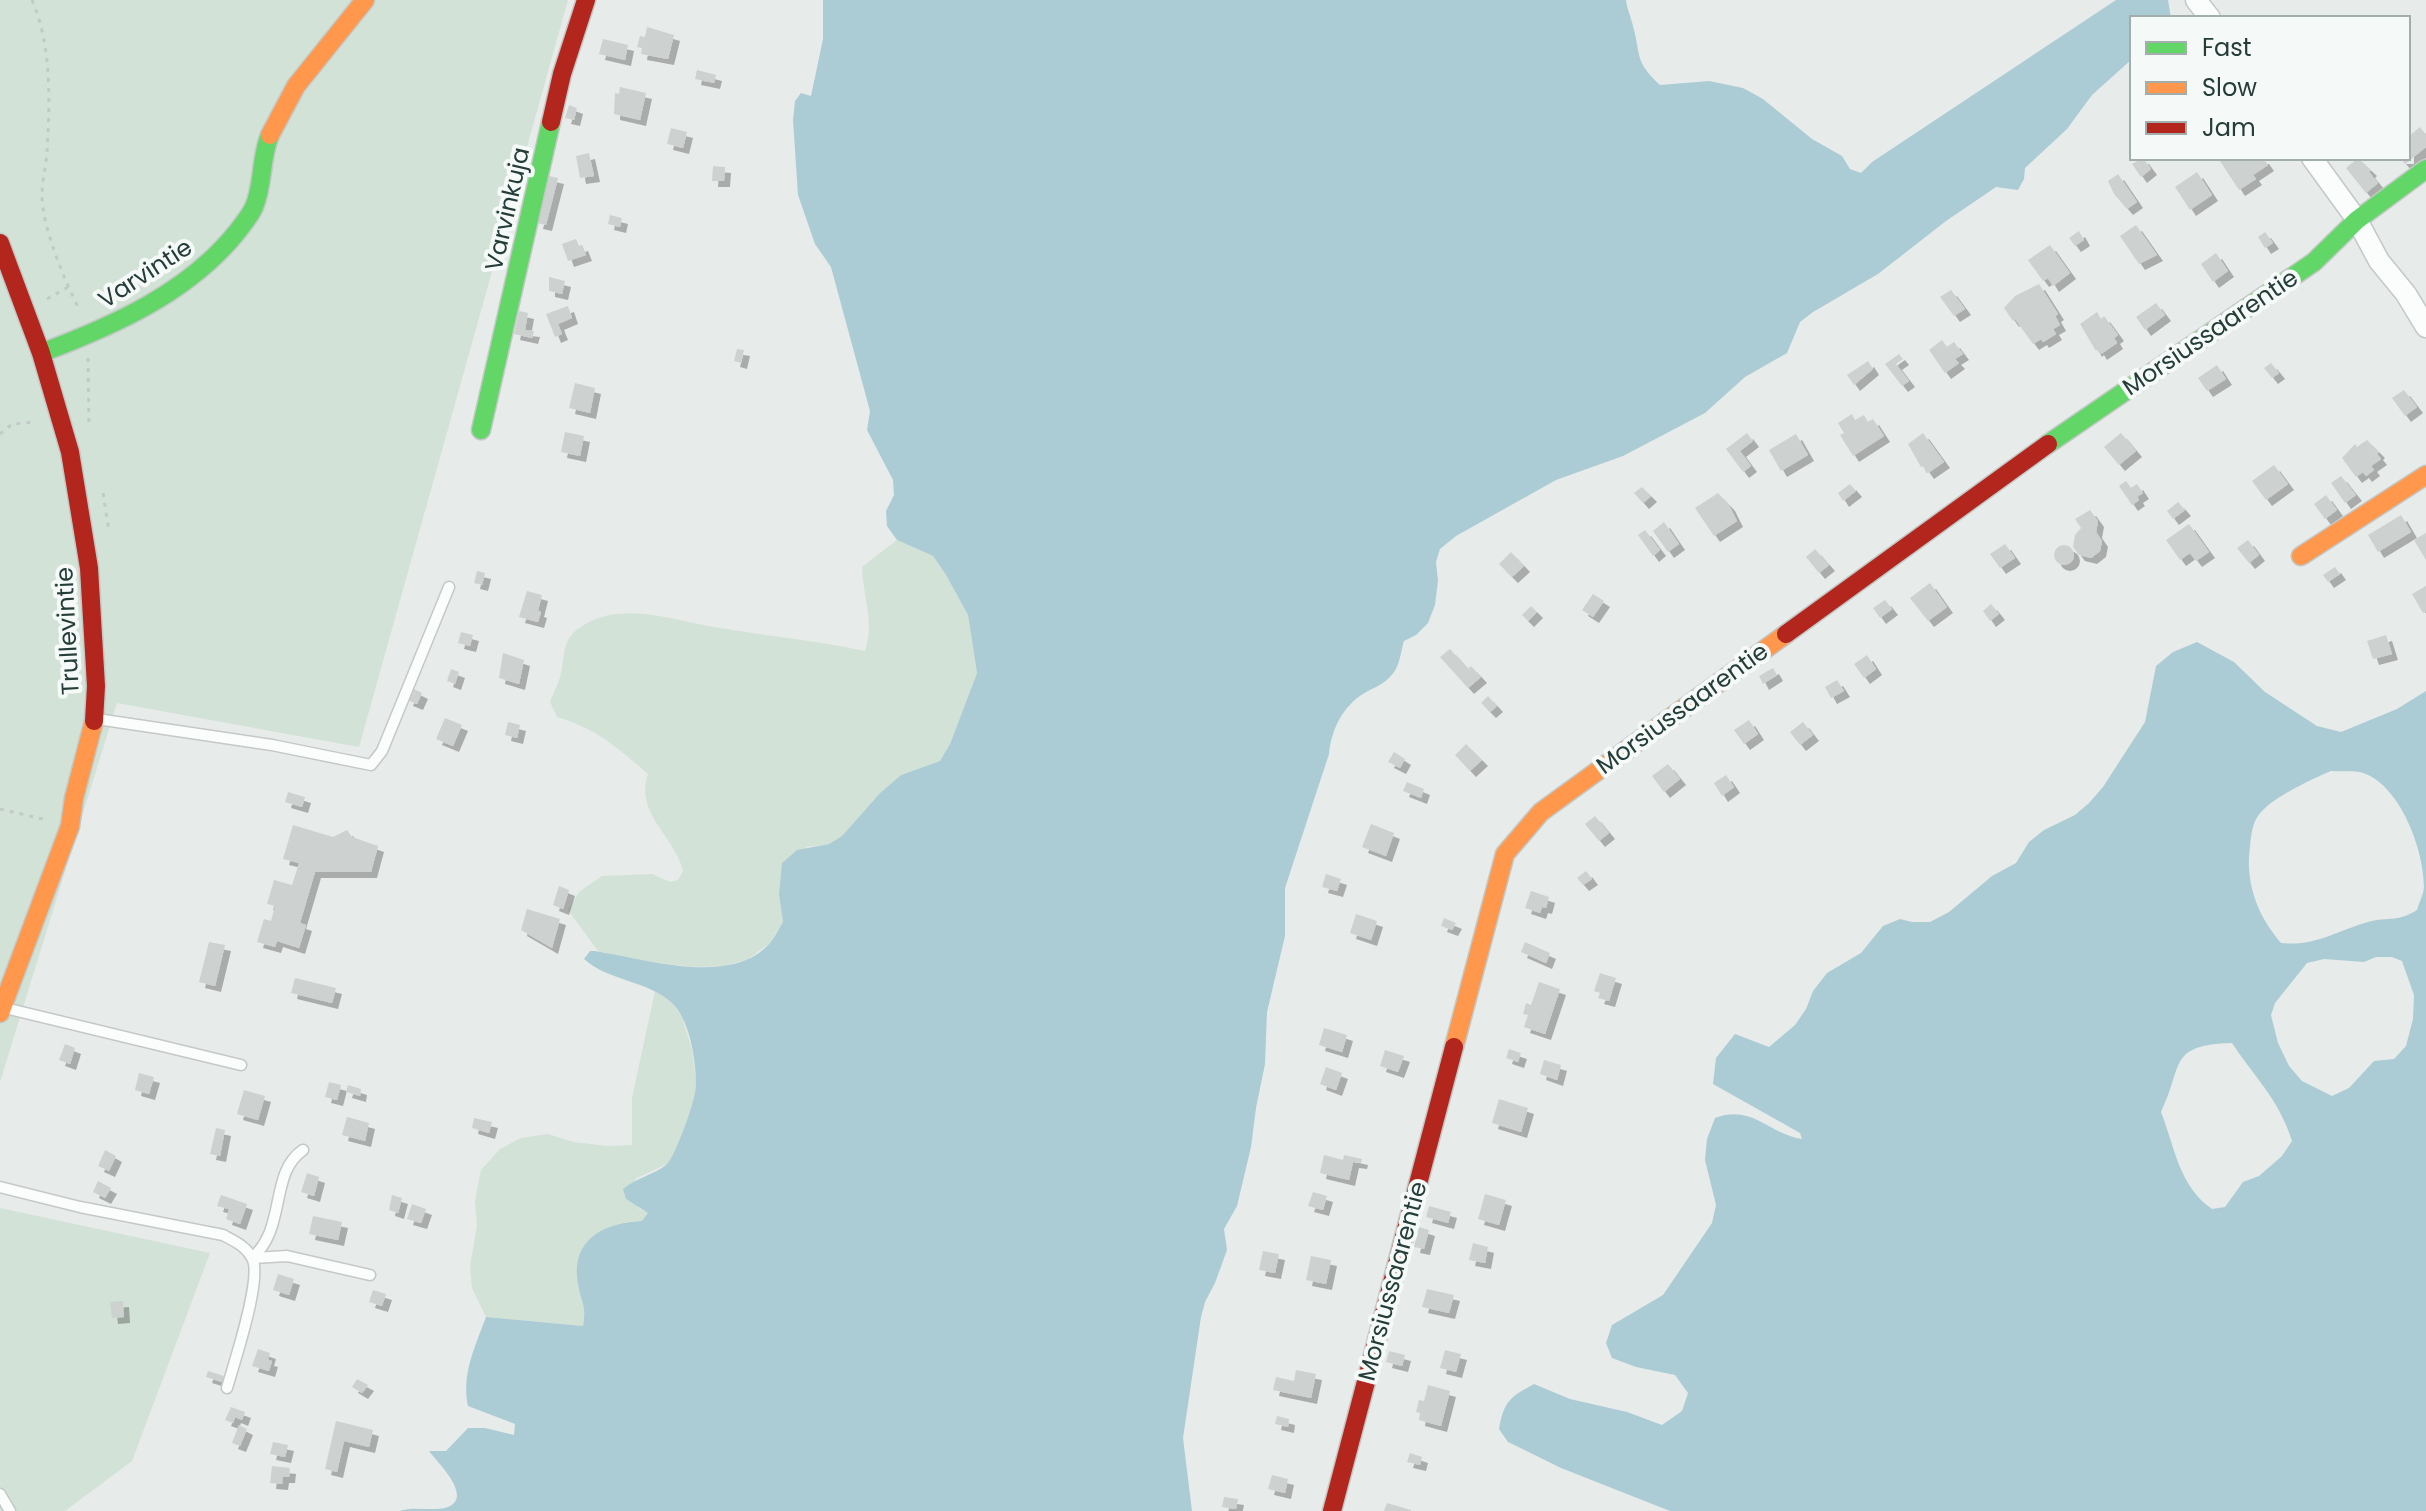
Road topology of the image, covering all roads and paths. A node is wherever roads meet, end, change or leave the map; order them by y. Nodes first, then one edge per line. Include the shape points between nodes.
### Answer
1 (365, 0) edge
2 (586, 0) edge
3 (2196, 0) edge
4 (2208, 16) edge
5 (2313, 160) edge
6 (2426, 169) edge
7 (2357, 220) junction
8 (0, 243) edge
9 (2426, 327) edge
10 (41, 353) junction
11 (58, 408) junction
12 (481, 430) dead end
13 (0, 434) edge
14 (2426, 475) edge
15 (2301, 556) dead end
16 (449, 587) dead end
17 (95, 718) junction
18 (0, 809) edge
19 (70, 826) junction
20 (2, 1010) edge
21 (241, 1065) dead end
22 (303, 1150) dead end
23 (0, 1187) edge
24 (252, 1258) junction
25 (370, 1275) dead end
26 (227, 1388) dead end
27 (0, 1494) edge
28 (10, 1511) edge
29 (1332, 1511) edge

1 - 10 street, Varvintie via 297,84 266,145 253,212 207,266 133,315
2 - 12 street, Varvinkuja via 562,74
3 - 4 street
5 - 7 street
6 - 7 street, Morsiussaarentie
7 - 9 street
7 - 29 street, Morsiussaarentie via 2314,262 2086,416 1526,827 1505,854
8 - 10 street, Trullevintie
10 - 11 street, Trullevintie
11 - 13 path via 36,422 12,424
11 - 17 street, Trullevintie via 89,568
14 - 15 street
16 - 17 lane via 382,751 371,765
17 - 19 street, Trullevintie
18 - 19 path
19 - 20 street, Trullevintie
20 - 21 lane
22 - 24 lane via 284,1177 272,1232
23 - 24 lane via 223,1235
24 - 25 lane via 287,1256
24 - 26 lane via 254,1290
27 - 28 lane

